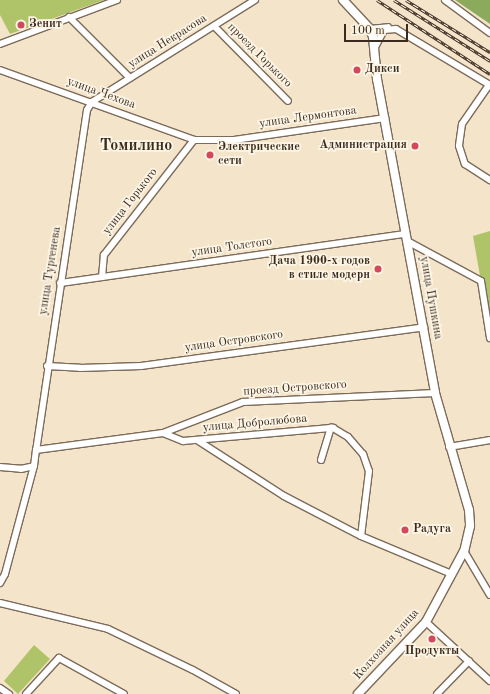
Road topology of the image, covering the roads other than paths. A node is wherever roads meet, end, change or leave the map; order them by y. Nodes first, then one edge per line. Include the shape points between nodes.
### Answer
1 (117, 0) edge
2 (255, 0) edge
3 (343, 0) edge
4 (446, 0) edge
5 (69, 18) junction
6 (214, 26) junction
7 (390, 27) junction
8 (370, 29) junction
9 (490, 33) edge
10 (0, 44) edge
11 (374, 50) junction
12 (0, 70) edge
13 (130, 78) junction
14 (489, 85) edge
15 (288, 101) dead end
16 (92, 102) junction
17 (385, 118) junction
18 (194, 140) junction
19 (490, 180) edge
20 (407, 237) junction
21 (102, 277) junction
22 (60, 283) junction
23 (424, 327) junction
24 (490, 338) edge
25 (47, 366) junction
26 (435, 393) junction
27 (331, 428) junction
28 (162, 433) junction
29 (197, 440) junction
30 (490, 440) edge
31 (449, 447) junction
32 (35, 448) junction
33 (322, 460) dead end
34 (34, 466) junction
35 (0, 467) edge
36 (361, 536) junction
37 (464, 549) junction
38 (452, 574) junction
39 (0, 583) edge
40 (489, 593) edge
41 (0, 603) edge
42 (426, 622) junction
43 (469, 661) junction
44 (490, 681) edge
45 (0, 688) edge
46 (9, 694) edge
47 (26, 694) edge
48 (124, 694) edge
49 (236, 694) edge
50 (358, 694) edge
51 (437, 694) edge

1 - 5 street
2 - 6 street, улица Некрасова
3 - 8 main road
4 - 9 street
5 - 10 street
5 - 13 street
6 - 13 street, улица Некрасова
6 - 15 street, проезд Горького
7 - 8 street
7 - 11 street via 384,30
7 - 14 street via 396,28
8 - 11 main road, улица Пушкина
11 - 17 main road, улица Пушкина
12 - 16 street, улица Чехова
13 - 16 street, улица Некрасова
14 - 19 street via 462,124 458,141 465,164
16 - 18 street, улица Чехова
16 - 22 street, улица Тургенева via 87,110
17 - 18 street, улица Лермонтова via 234,140
17 - 20 main road, улица Пушкина
18 - 21 street, улица Горького via 104,255
20 - 21 street, улица Толстого
20 - 23 main road, улица Пушкина
20 - 24 street via 481,281
21 - 22 street, улица Толстого
22 - 25 street, улица Тургенева
23 - 25 street, улица Островского via 141,366
23 - 26 main road, улица Пушкина
25 - 32 street, улица Тургенева
26 - 28 street, проезд Островского via 243,402
26 - 31 main road, улица Пушкина
27 - 29 street, улица Добролюбова
27 - 33 street
27 - 36 street via 348,437 363,454 369,471
28 - 29 street via 183,441
28 - 32 street, проезд Островского
29 - 36 street, улица Добролюбова via 284,496
30 - 31 street
31 - 37 main road, улица Пушкина via 470,518
32 - 34 street, улица Тургенева
34 - 35 street via 21,469
34 - 39 street, улица Тургенева via 5,574
36 - 38 street, улица Добролюбова
37 - 38 main road, Колхозная улица
37 - 40 street
38 - 42 main road, Колхозная улица
41 - 49 street via 108,630 193,670
42 - 43 street
42 - 50 main road, Колхозная улица
43 - 44 street
43 - 51 street
45 - 46 street
47 - 48 street via 58,658

